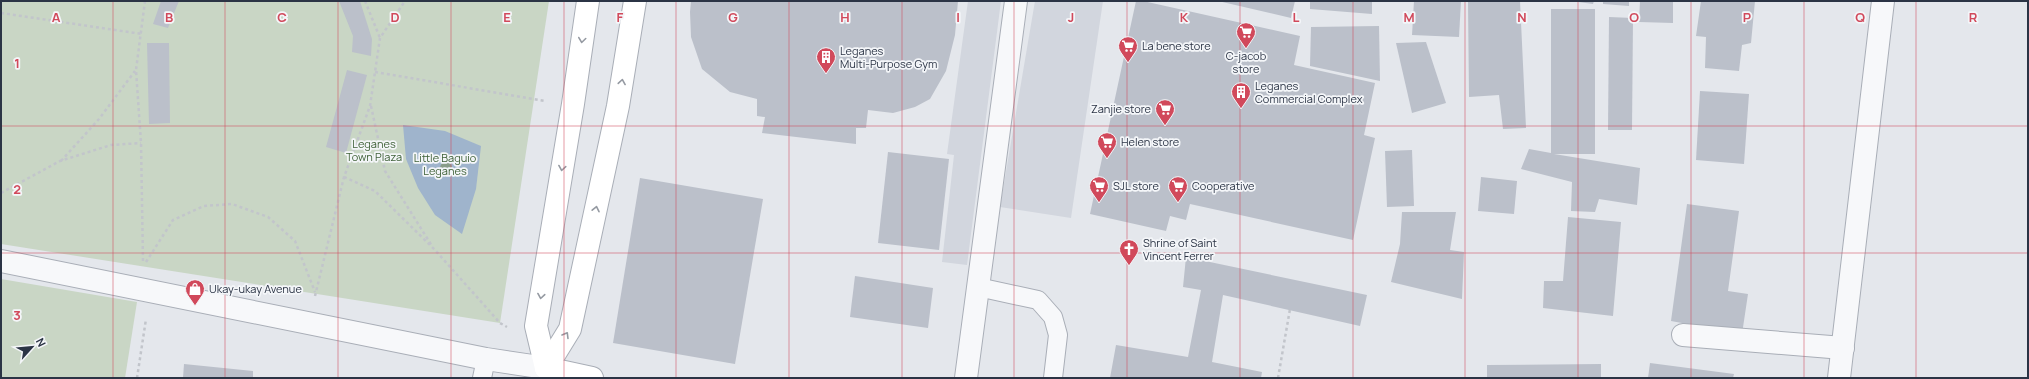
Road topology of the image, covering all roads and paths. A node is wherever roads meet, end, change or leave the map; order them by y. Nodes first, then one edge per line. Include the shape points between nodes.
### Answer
1 (149, 1) edge
2 (365, 1) edge
3 (405, 1) edge
4 (588, 1) edge
5 (635, 1) edge
6 (1016, 1) edge
7 (1883, 1) edge
8 (146, 3) edge
9 (1, 13) edge
10 (142, 34) junction
11 (380, 38) junction
12 (136, 70) junction
13 (375, 72) junction
14 (534, 100) dead end
15 (370, 106) junction
16 (141, 143) junction
17 (60, 161) junction
18 (344, 177) junction
19 (1, 193) edge
20 (435, 250) junction
21 (1, 260) edge
22 (978, 287) junction
23 (151, 291) junction
24 (315, 293) junction
25 (1290, 309) dead end
26 (309, 323) junction
27 (500, 323) dead end
28 (1683, 335) dead end
29 (1843, 348) junction
30 (546, 368) junction
31 (484, 369) edge
32 (137, 378) edge
33 (592, 378) edge
34 (966, 378) edge
35 (1053, 378) edge
36 (1278, 378) edge
37 (1839, 378) edge

1 - 8 path
2 - 11 path
3 - 11 path
4 -> 30 main road via 536,326
30 -> 5 main road via 570,329 618,106
6 - 22 street
7 - 29 street
8 - 10 path
9 - 10 path
10 - 12 path
11 - 13 path
12 - 16 path
12 - 17 path via 99,119
13 - 14 path
13 - 15 path
15 - 18 path
15 - 20 path via 385,171
16 - 17 path via 110,145
16 - 24 path via 143,265 173,220 204,206 232,204 268,217 295,241
17 - 19 path
18 - 20 path via 375,191
18 - 24 path
20 - 27 path
21 - 23 street
22 - 34 street
22 - 35 lane via 1038,300 1053,317 1058,335
23 - 26 street
23 - 32 path
24 - 26 path
25 - 36 path
26 - 31 street
28 - 29 street
29 - 37 street
30 - 31 street
30 - 33 main road

